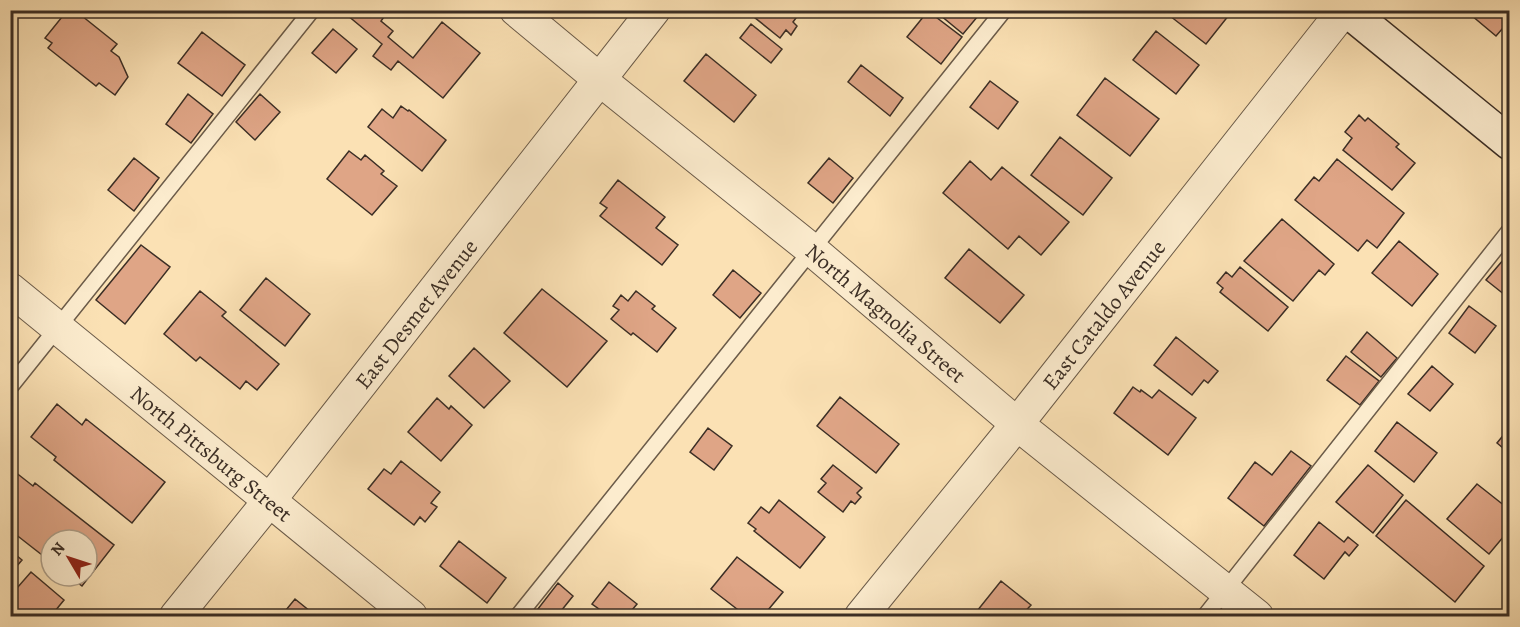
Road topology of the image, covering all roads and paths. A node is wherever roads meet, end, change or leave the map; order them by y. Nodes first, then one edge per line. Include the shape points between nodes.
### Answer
1 (312, 10) edge
2 (516, 10) edge
3 (654, 10) edge
4 (1004, 10) edge
5 (1345, 10) edge
6 (599, 79) junction
7 (1509, 142) edge
8 (1509, 230) edge
9 (812, 250) junction
10 (10, 289) edge
11 (57, 329) junction
12 (10, 387) edge
13 (1017, 424) junction
14 (269, 501) junction
15 (1226, 591) junction
16 (176, 616) edge
17 (411, 616) edge
18 (518, 616) edge
19 (861, 616) edge
20 (1205, 616) edge
21 (1257, 616) edge

1 - 11 lane
2 - 6 street, North Magnolia Street
3 - 6 street, East Desmet Avenue
4 - 9 lane
5 - 7 main road
5 - 13 street, East Cataldo Avenue
6 - 9 street, North Magnolia Street
6 - 14 street, East Desmet Avenue
8 - 15 lane
9 - 13 street, North Magnolia Street
9 - 18 lane
10 - 11 street, North Pittsburg Street
11 - 12 lane
11 - 14 street, North Pittsburg Street
13 - 15 street, North Magnolia Street
13 - 19 street, East Cataldo Avenue
14 - 16 street, East Desmet Avenue
14 - 17 street, North Pittsburg Street
15 - 20 lane
15 - 21 street, North Magnolia Street

